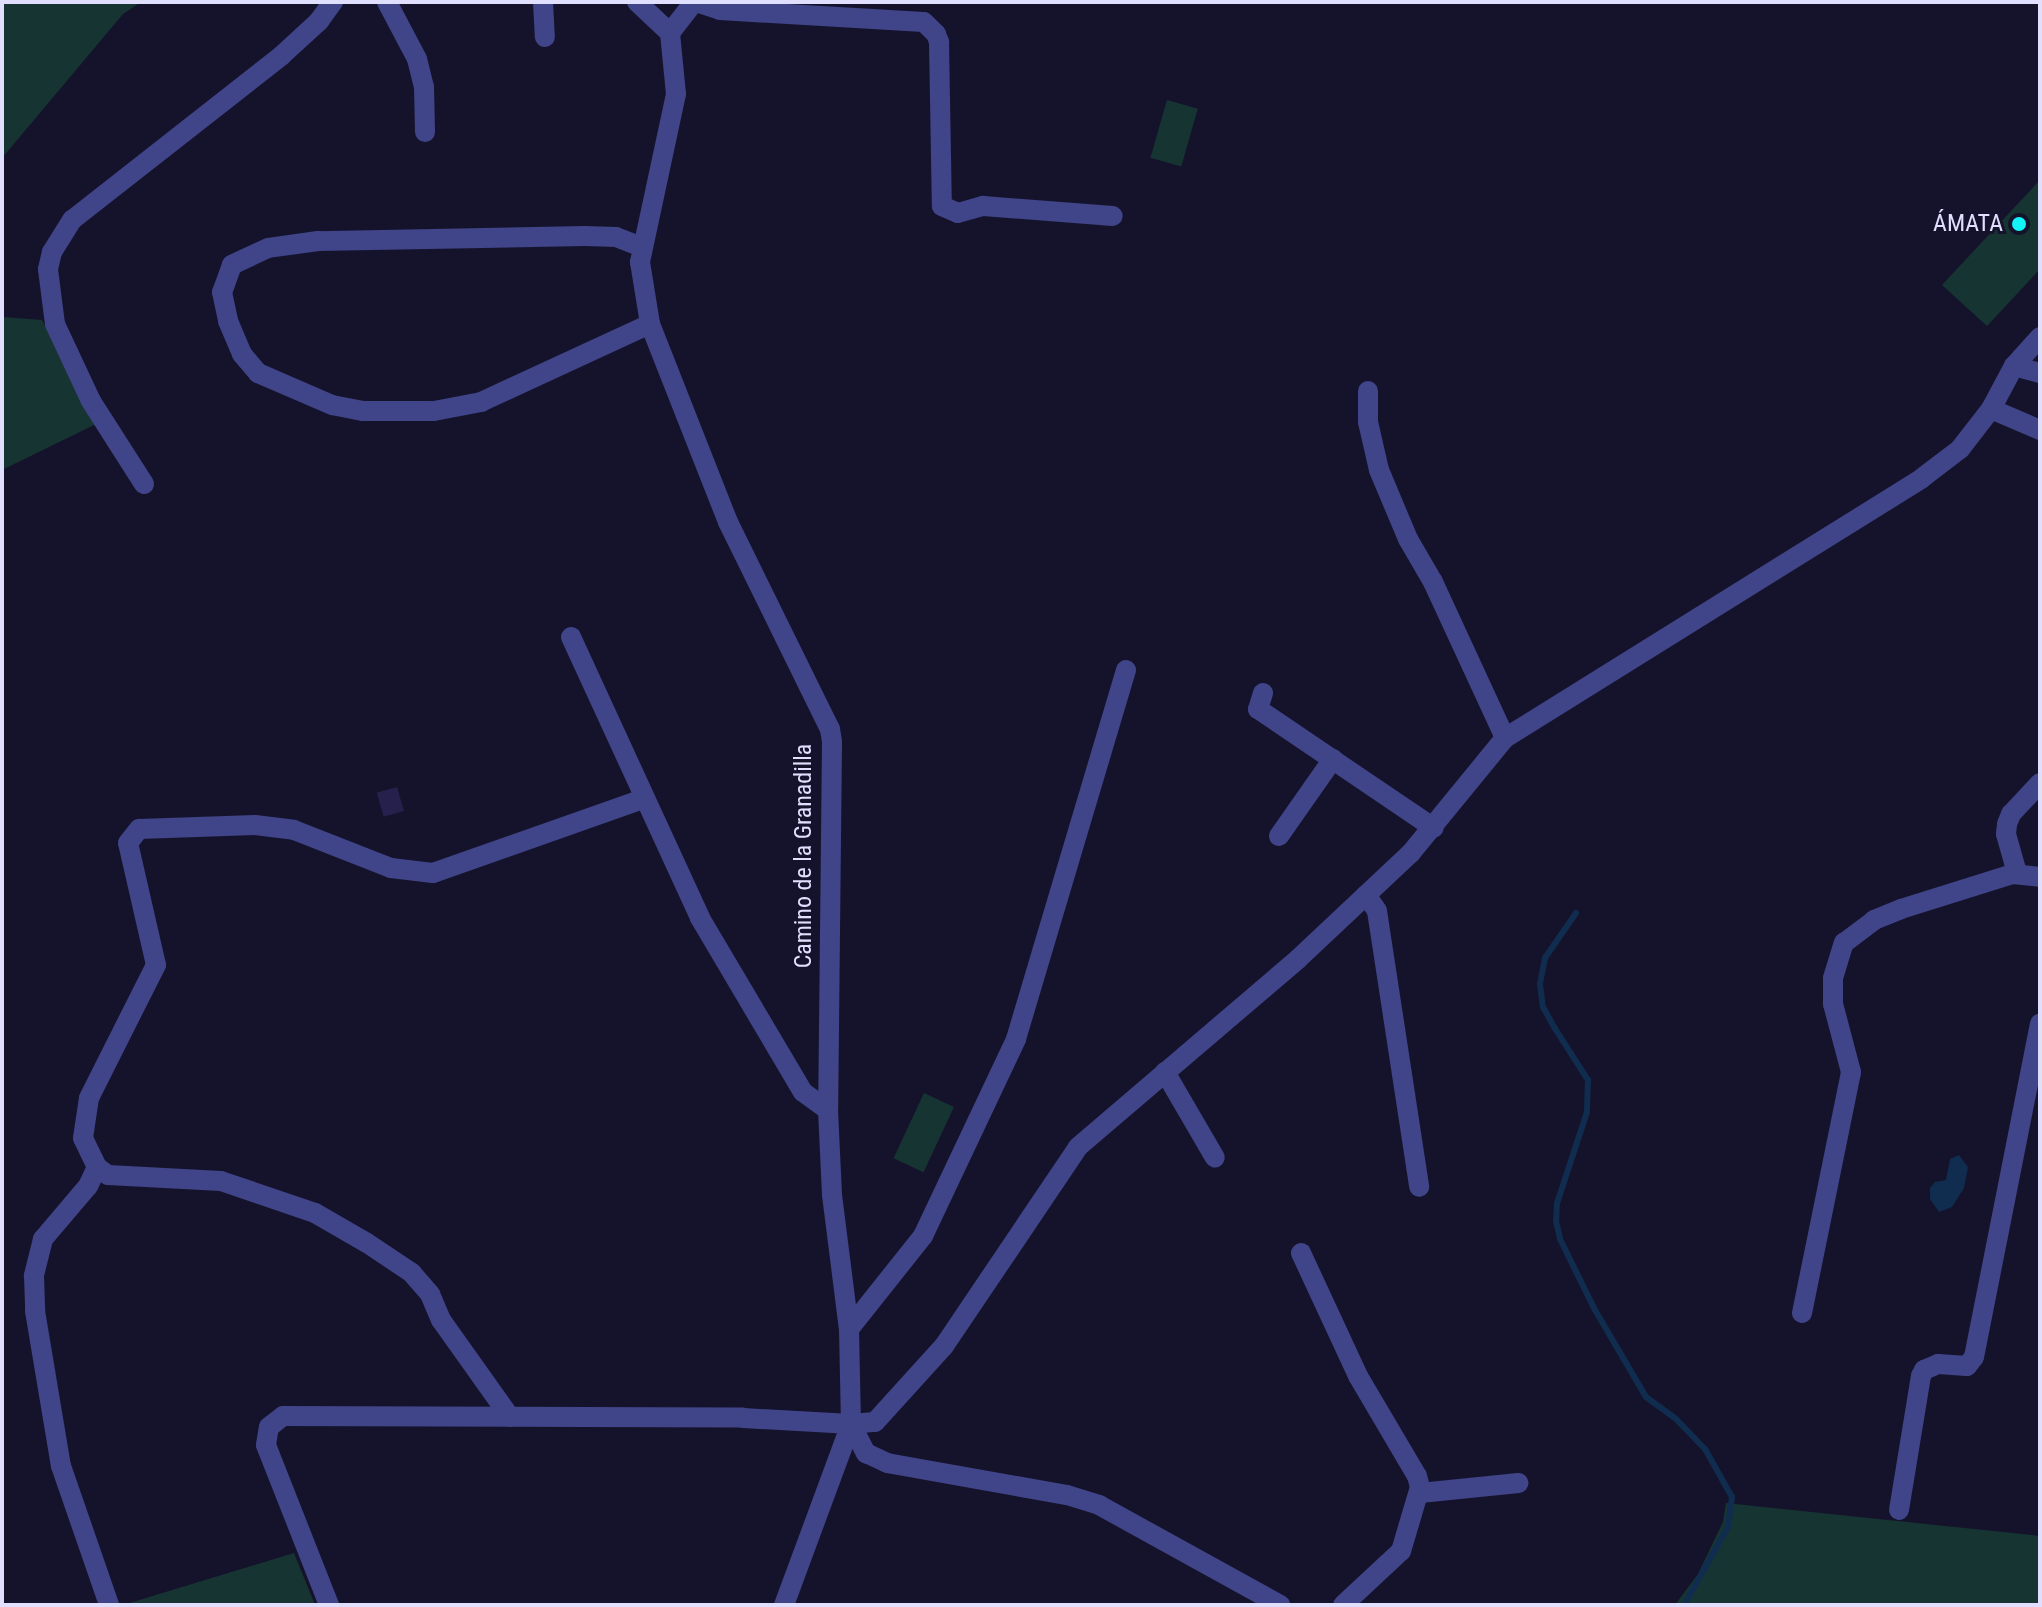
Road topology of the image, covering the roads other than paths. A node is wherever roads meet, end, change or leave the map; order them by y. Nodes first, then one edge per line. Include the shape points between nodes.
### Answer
1 (333, 2) edge
2 (387, 2) edge
3 (543, 2) edge
4 (637, 2) edge
5 (695, 2) edge
6 (670, 33) junction
7 (545, 37) dead end
8 (425, 132) dead end
9 (1113, 216) dead end
10 (642, 247) junction
11 (650, 324) junction
12 (2040, 337) edge
13 (2014, 366) junction
14 (2040, 373) edge
15 (1368, 391) dead end
16 (1991, 409) junction
17 (2040, 430) edge
18 (144, 484) dead end
19 (571, 637) dead end
20 (1126, 670) dead end
21 (1263, 693) dead end
22 (1505, 738) junction
23 (1333, 759) junction
24 (2040, 783) edge
25 (643, 799) junction
26 (1434, 828) junction
27 (1279, 836) dead end
28 (2017, 873) junction
29 (2040, 877) edge
30 (1366, 895) junction
31 (2040, 1023) edge
32 (1165, 1072) junction
33 (828, 1110) junction
34 (1215, 1158) dead end
35 (97, 1167) junction
36 (1419, 1187) dead end
37 (1301, 1253) dead end
38 (1802, 1313) dead end
39 (849, 1329) junction
40 (510, 1417) junction
41 (851, 1424) junction
42 (1518, 1483) dead end
43 (1420, 1493) junction
44 (1899, 1510) dead end
45 (109, 1605) edge
46 (329, 1605) edge
47 (784, 1605) edge
48 (1280, 1605) edge
49 (1343, 1605) edge

1 - 18 street via 281,56 72,220 52,252 48,269 55,324 91,401
2 - 8 street via 417,59
3 - 7 street
4 - 6 street
5 - 6 street
5 - 9 street via 720,10 924,22 939,42 942,206 958,213 983,206
6 - 10 street, Camino de la Granadilla via 676,94
10 - 11 street, Camino de la Granadilla
10 - 11 street via 616,237 585,236 318,241 268,248 232,265 222,292 242,354 258,373 332,405 363,411 434,411 481,402
11 - 33 street, Camino de la Granadilla via 728,522 830,729
12 - 13 street
13 - 14 street
13 - 16 street
15 - 22 street via 1368,422 1379,470
16 - 17 street
16 - 22 street via 1960,449 1922,478
19 - 25 street
20 - 39 street via 1016,1039 923,1236
21 - 23 street via 1258,709
22 - 26 street
23 - 26 street
23 - 27 street
24 - 28 street via 2007,824
25 - 33 street via 700,918 803,1092
25 - 35 street via 433,873 391,868 294,830 255,825 139,829 128,843 156,965 89,1098 83,1138
26 - 30 street
28 - 29 street
28 - 38 street via 1901,909 1874,920 1844,943 1833,978 1833,1004 1851,1072
30 - 32 street
30 - 36 street via 1377,911
31 - 44 street via 1974,1357 1967,1366 1938,1364 1921,1376
32 - 34 street
32 - 41 street via 1078,1147 944,1346 875,1422
33 - 39 street, Camino de la Granadilla via 832,1195
35 - 40 street via 108,1175 233,1185 315,1213 367,1243 412,1273 430,1294 441,1320
35 - 45 street via 88,1186 43,1239 34,1276 61,1466
37 - 43 street via 1358,1376 1417,1476
39 - 41 street, Camino de la Granadilla
40 - 41 street
40 - 46 street via 293,1414 275,1420 266,1445
41 - 47 street, Camino de la Granadilla
41 - 48 street via 866,1453 887,1463 1099,1505
42 - 43 street
43 - 49 street via 1401,1551

